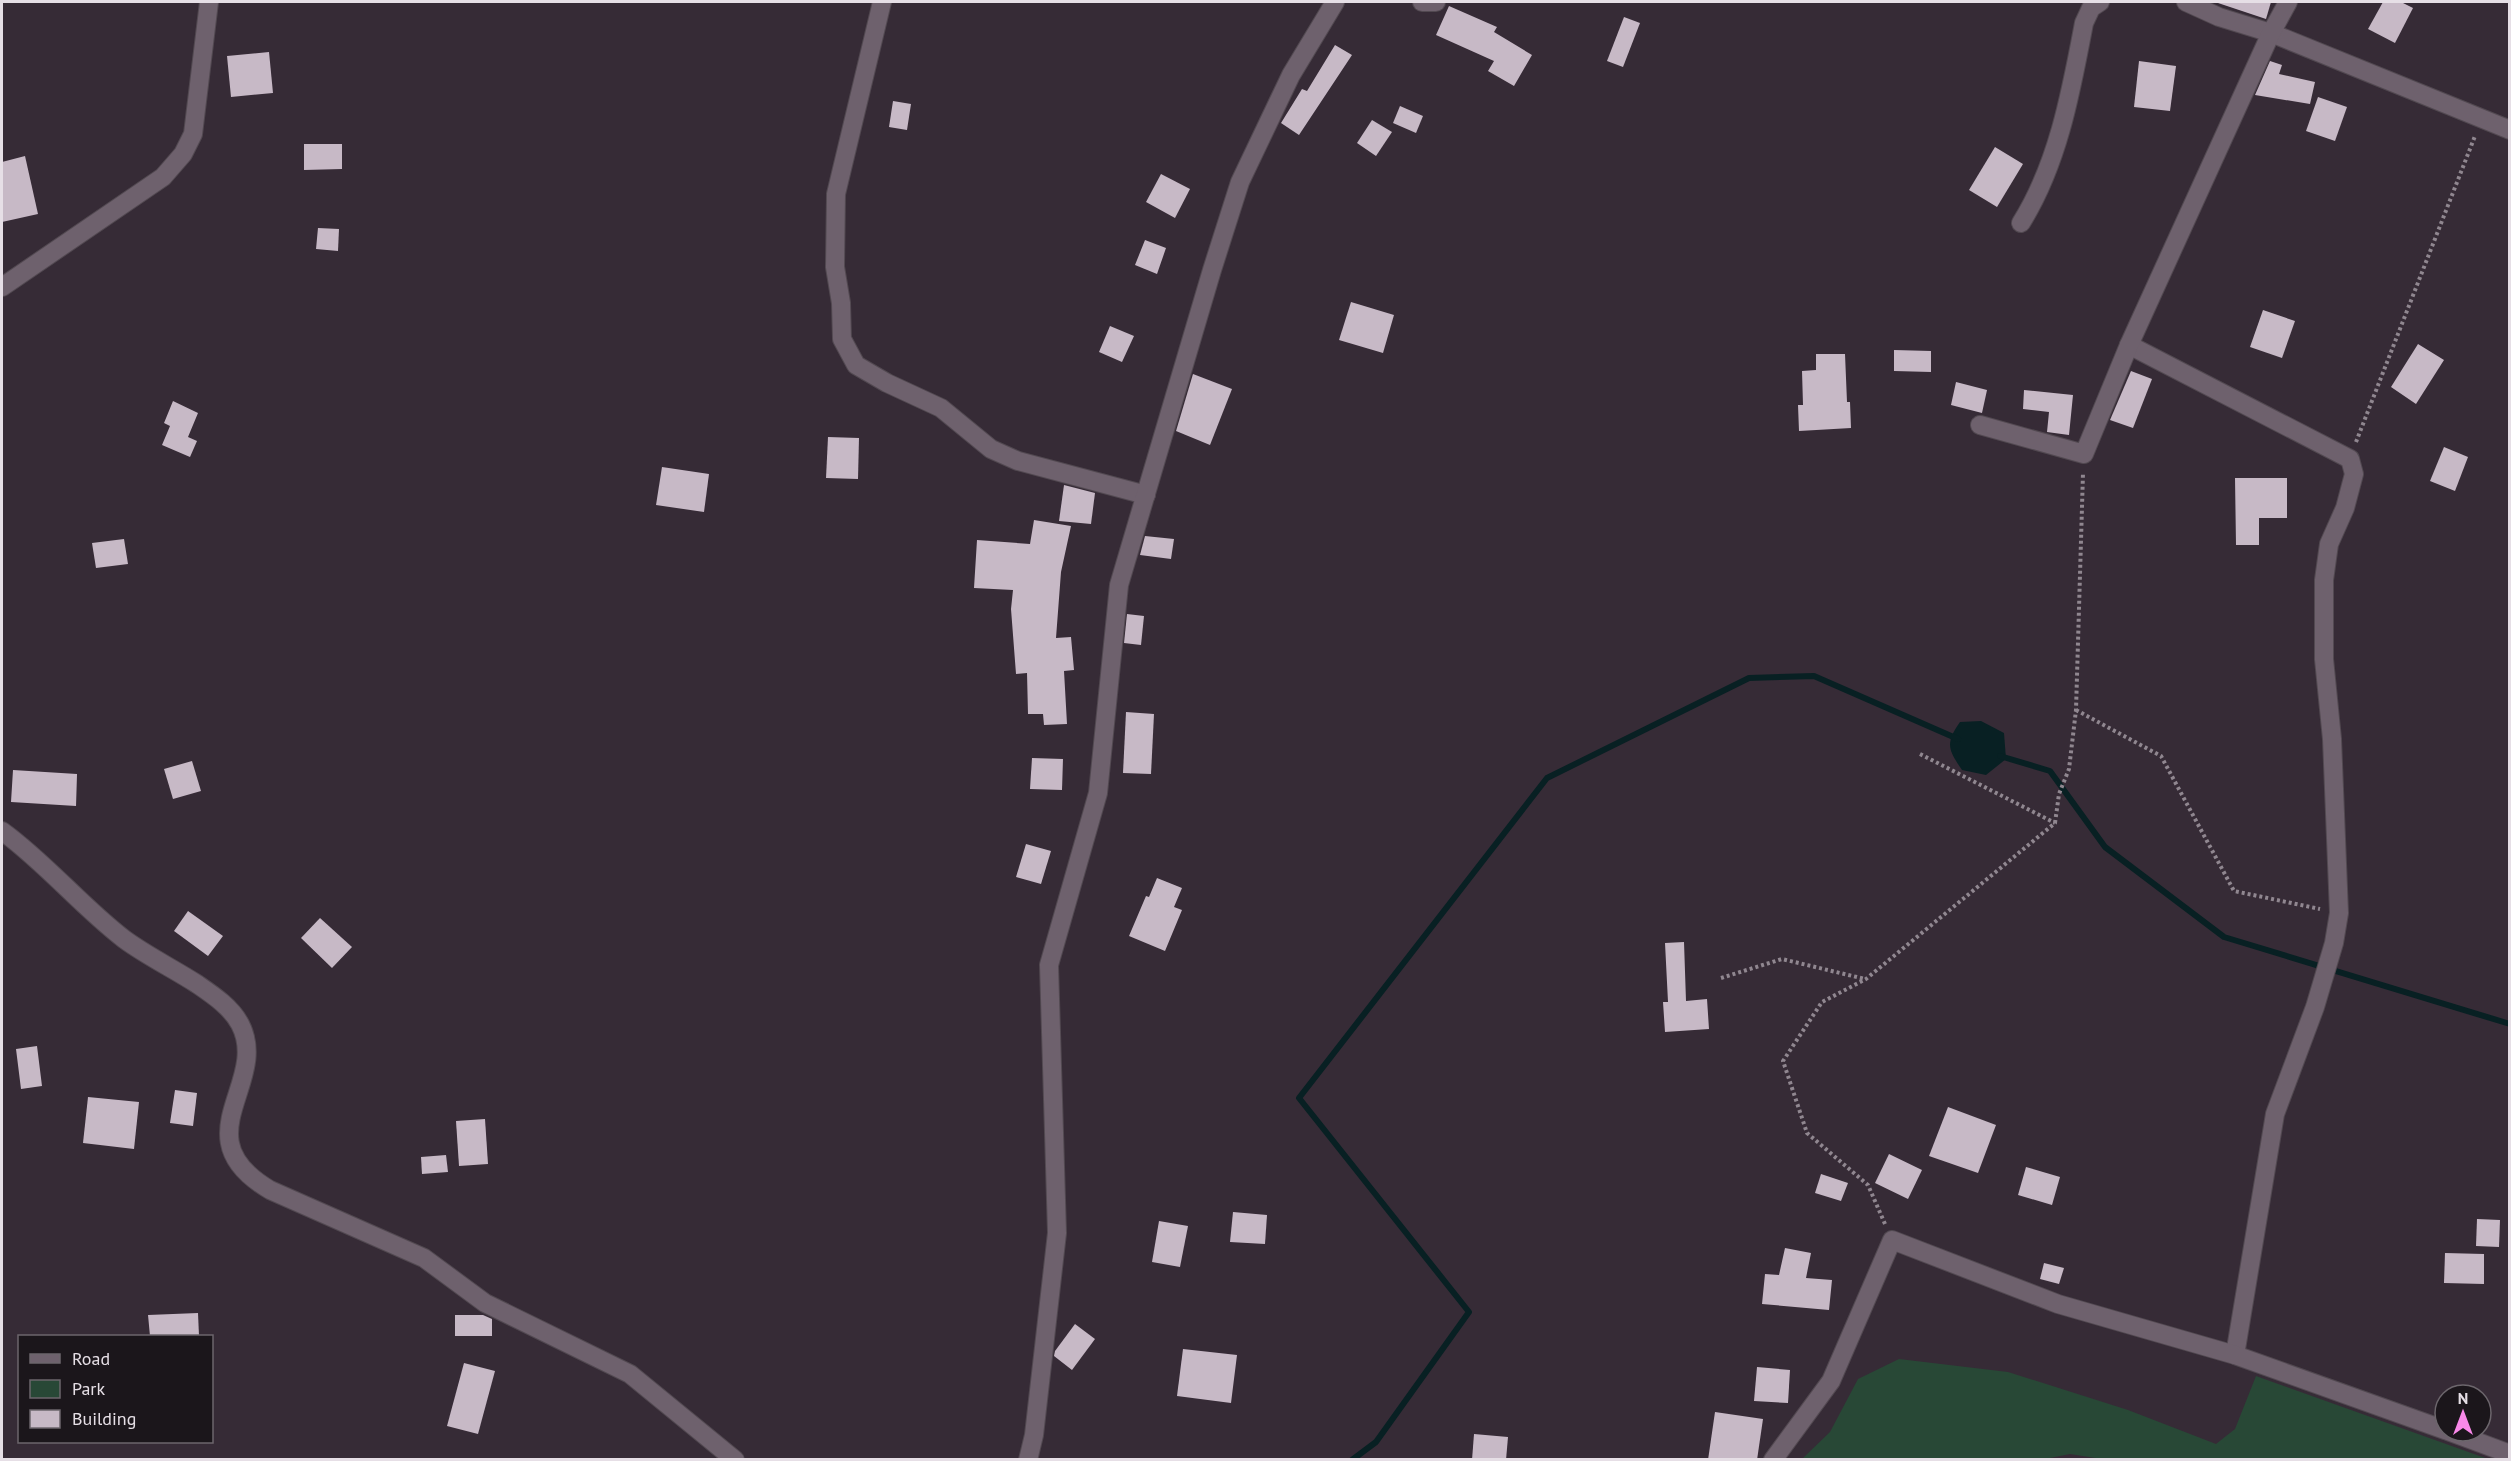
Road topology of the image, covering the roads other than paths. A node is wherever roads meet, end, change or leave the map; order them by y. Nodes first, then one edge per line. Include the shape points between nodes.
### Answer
1 (206, 2) edge
2 (882, 2) edge
3 (1335, 2) edge
4 (1422, 2) edge
5 (1436, 2) edge
6 (2100, 2) edge
7 (2186, 2) edge
8 (2288, 2) edge
9 (2271, 33) junction
10 (2510, 130) edge
11 (2020, 223) dead end
12 (2, 287) edge
13 (2129, 345) junction
14 (1980, 425) dead end
15 (1146, 495) junction
16 (2, 831) edge
17 (2235, 1355) junction
18 (2433, 1426) edge
19 (2479, 1443) edge
20 (2510, 1454) edge
21 (735, 1460) edge
22 (1028, 1460) edge
23 (1773, 1460) edge

1 - 12 street via 194,134 183,154 163,177
2 - 15 street via 836,194 835,267 842,339 856,365 941,408 991,450 1018,461
3 - 15 street via 1291,75 1240,182
4 - 5 street
6 - 11 street via 2091,8 2084,24 2059,136 2038,196
7 - 9 street
8 - 9 street
9 - 10 street
9 - 13 street
13 - 14 street via 2084,454
13 - 17 street via 2350,459 2354,474 2346,508 2329,544 2324,580 2324,659 2332,739 2338,913 2334,943 2275,1114
15 - 22 street via 1119,585 1098,793 1049,964 1057,1233
16 - 21 street via 125,940 213,995 232,1012 241,1025 246,1056 229,1125 231,1148 238,1166 251,1179 424,1258 485,1303 630,1374
17 - 18 street
17 - 23 street via 2058,1304 1892,1240 1831,1381
19 - 20 street

